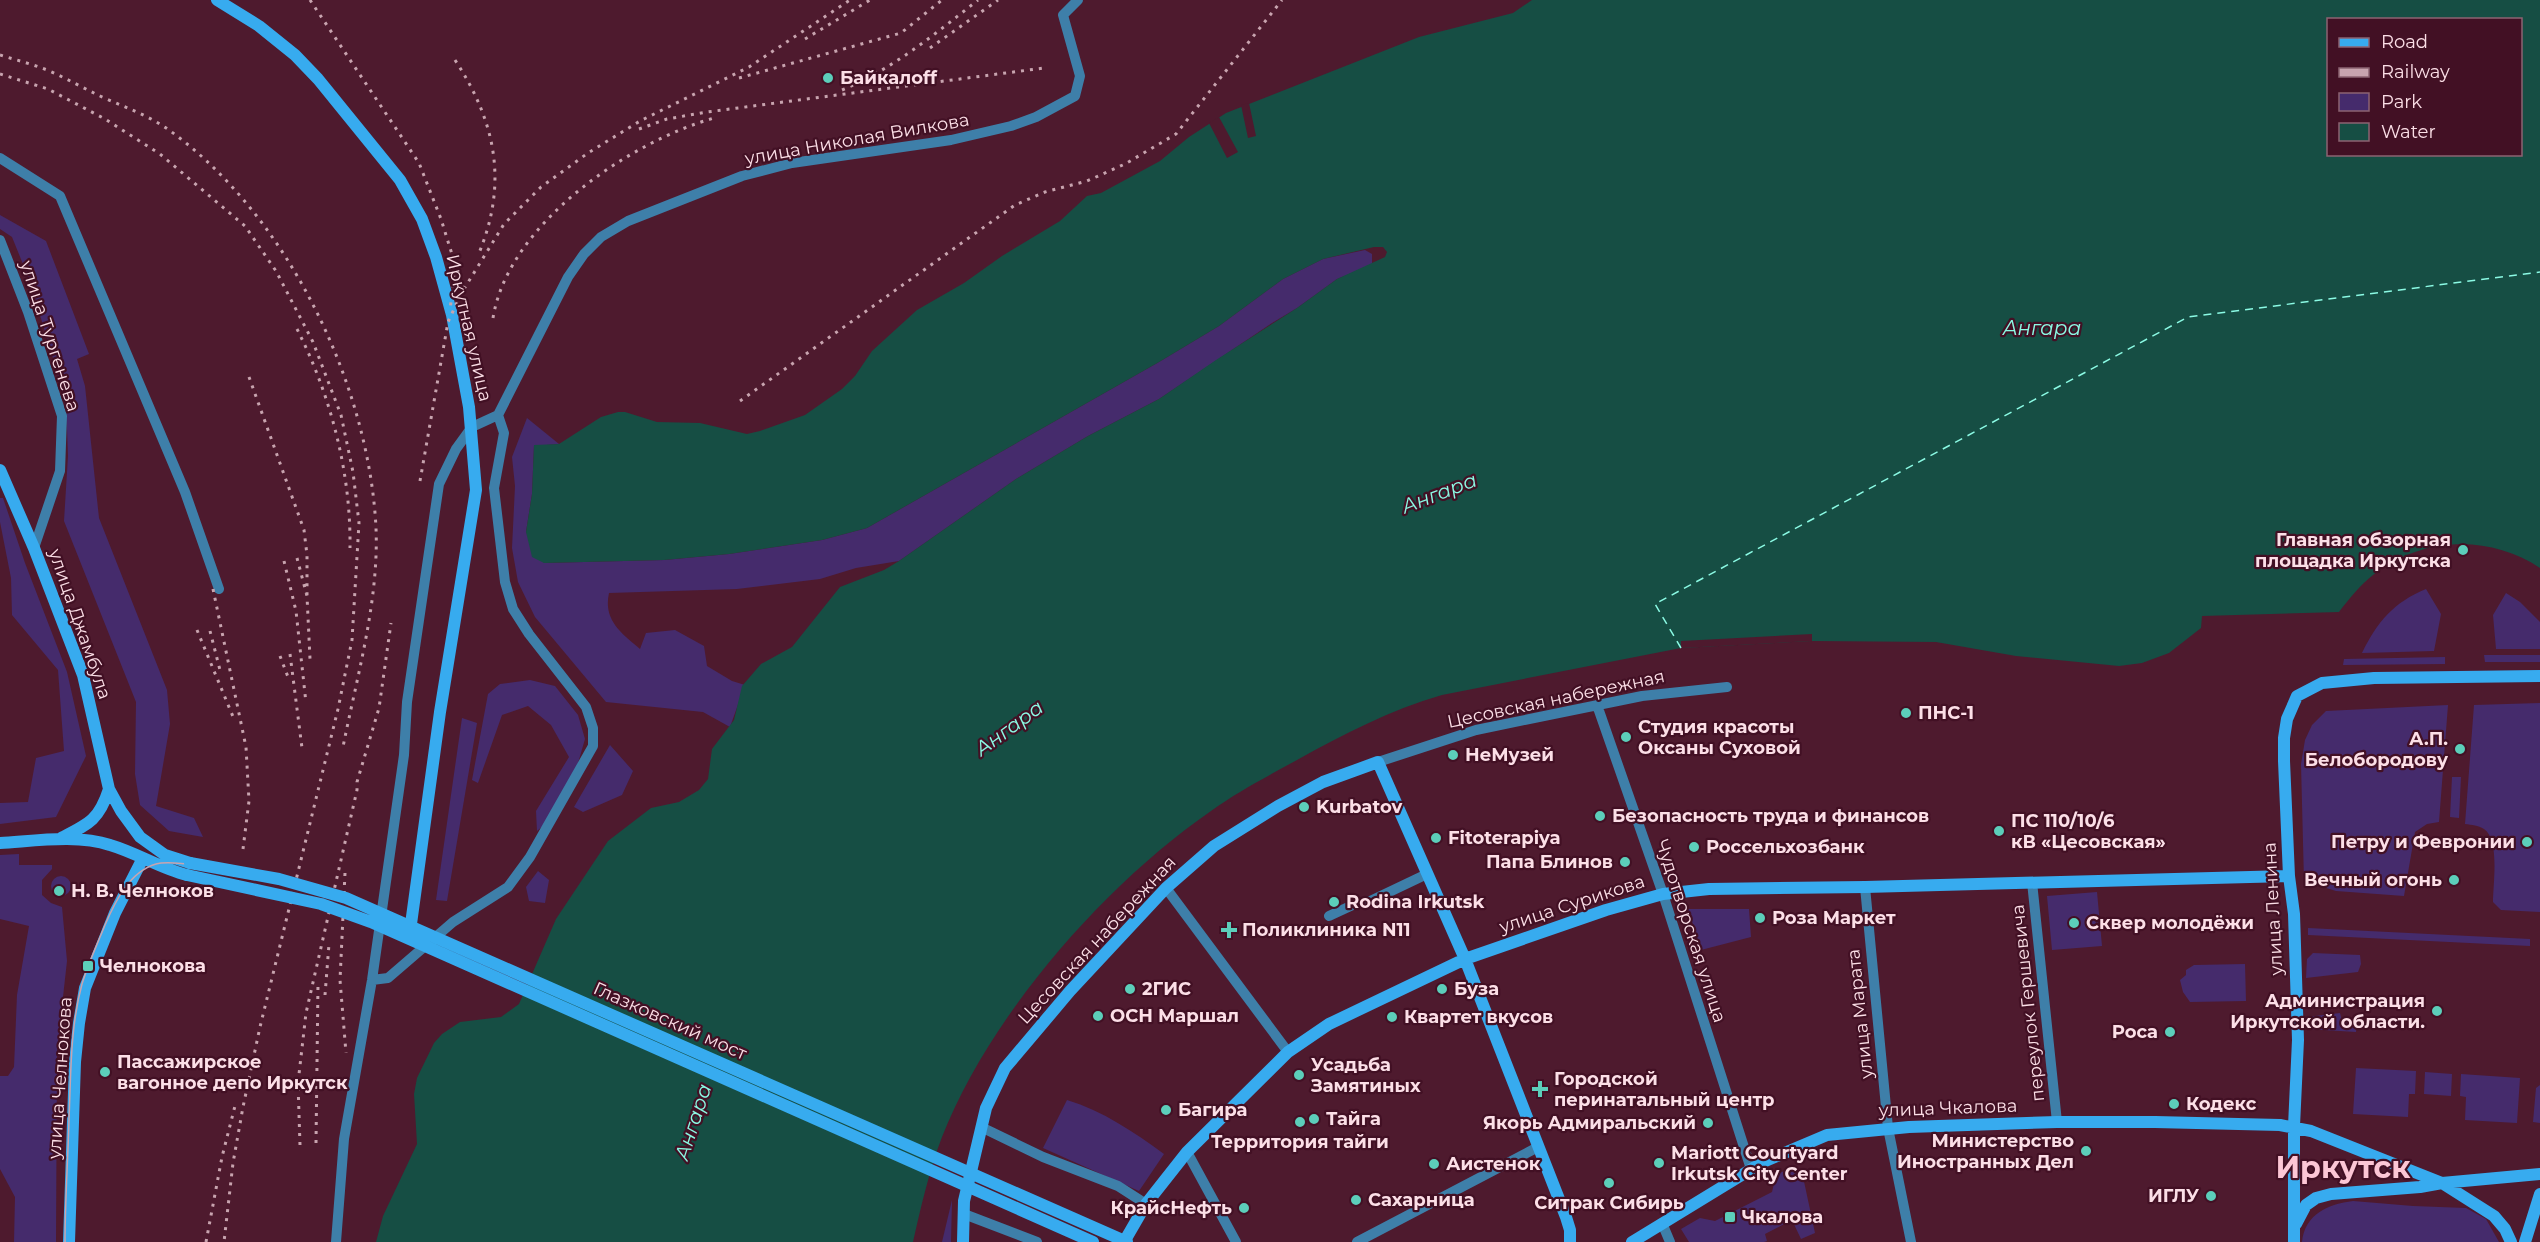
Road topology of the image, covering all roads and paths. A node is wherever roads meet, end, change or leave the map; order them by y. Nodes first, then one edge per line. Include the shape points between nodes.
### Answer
1 (217, 0) edge
2 (1078, 0) edge
3 (0, 158) edge
4 (0, 240) edge
5 (498, 415) junction
6 (472, 427) junction
7 (0, 470) edge
8 (3, 486) edge
9 (34, 549) junction
10 (219, 589) dead end
11 (2540, 676) edge
12 (1727, 687) dead end
13 (1597, 705) junction
14 (1378, 762) junction
15 (110, 789) junction
16 (60, 839) junction
17 (0, 843) edge
18 (163, 854) junction
19 (143, 858) junction
20 (189, 869) junction
21 (1427, 874) junction
22 (2289, 876) junction
23 (2032, 882) junction
24 (1865, 887) junction
25 (1166, 888) junction
26 (1663, 894) junction
27 (1329, 916) dead end
28 (411, 924) junction
29 (1465, 959) junction
30 (372, 980) junction
31 (1288, 1052) junction
32 (2057, 1122) junction
33 (2294, 1126) junction
34 (981, 1127) junction
35 (1888, 1128) junction
36 (1538, 1147) junction
37 (1187, 1152) junction
38 (1750, 1169) junction
39 (2540, 1173) edge
40 (2442, 1183) junction
41 (2540, 1194) edge
42 (1146, 1204) junction
43 (964, 1214) junction
44 (1662, 1223) junction
45 (2295, 1227) junction
46 (69, 1242) edge
47 (336, 1242) edge
48 (963, 1242) edge
49 (1037, 1242) edge
50 (1093, 1242) edge
51 (1126, 1242) edge
52 (1236, 1242) edge
53 (1357, 1242) edge
54 (1570, 1242) edge
55 (1632, 1242) edge
56 (1670, 1242) edge
57 (1911, 1242) edge
58 (2294, 1242) edge
59 (2511, 1242) edge
60 (2525, 1242) edge

1 - 6 main road, Иркутная улица via 295,55 400,180 422,219 436,257 452,315
2 - 5 street, улица Николая Вилкова via 1064,15 1080,76 1075,96 1036,117 951,140 792,164 742,176 628,221 601,237 568,277
3 - 10 street via 60,196 186,492
4 - 9 street, улица Тургенева via 62,416 60,471
5 - 6 street
5 - 30 street via 504,433 494,488 505,582 513,609 528,634 586,707 593,728 593,746 530,857 508,887 453,922 388,978
6 - 28 main road, Иркутная улица via 476,490
6 - 30 street via 440,483 407,702 404,755
7 - 8 main road, улица Джамбула
8 - 9 main road, улица Джамбула
9 - 15 main road, улица Джамбула via 82,675
11 - 22 main road, улица Ленина via 2374,678 2322,683 2297,696 2287,718 2284,738
12 - 13 street, Цесовская набережная
13 - 14 street, Цесовская набережная via 1476,730
13 - 26 street, Чудотворская улица
14 - 21 main road
14 - 25 main road, Цесовская набережная via 1323,782 1278,806 1214,846
15 - 16 main road via 93,822
15 - 18 main road, улица Джамбула via 140,837
16 - 17 main road
16 - 19 main road via 108,844
18 - 19 main road
18 - 20 main road, улица Джамбула
19 - 20 main road via 169,870
19 - 46 main road, улица Челнокова via 115,913 85,988 75,1062
20 - 28 main road, Глазковский мост, bridge via 245,872 324,890
20 - 50 main road, Глазковский мост, bridge via 321,904 371,922
21 - 27 street
21 - 29 main road
22 - 23 main road, улица Сурикова
22 - 33 main road, улица Ленина via 2298,1040
23 - 24 main road, улица Сурикова
23 - 32 street, переулок Гершевича
24 - 26 main road, улица Сурикова via 1709,889
24 - 35 street, улица Марата
25 - 31 street
25 - 34 main road, Цесовская набережная via 1070,990 1005,1068
26 - 29 main road, улица Сурикова via 1565,923
26 - 38 street, Чудотворская улица
28 - 51 main road, Глазковский мост, bridge
29 - 31 main road, улица Сурикова via 1329,1024
29 - 36 main road
30 - 47 street via 344,1139
31 - 37 main road, улица Сурикова
32 - 33 main road, улица Чкалова
32 - 35 main road, улица Чкалова
33 - 40 main road, улица Чкалова
33 - 45 main road, улица Ленина
34 - 42 street via 1043,1157 1118,1186
34 - 43 main road, Цесовская набережная
35 - 38 main road, улица Чкалова via 1827,1135
35 - 57 street, улица Марата
36 - 53 street
36 - 54 main road via 1566,1217
37 - 42 main road, улица Сурикова
37 - 52 street
38 - 44 main road, улица Чкалова
39 - 40 main road
40 - 45 main road via 2316,1198 2307,1205
40 - 59 main road, улица Чкалова via 2494,1216
41 - 60 main road
42 - 51 main road, улица Сурикова
43 - 48 main road, Цесовская набережная
43 - 49 street
44 - 55 main road, улица Чкалова
44 - 56 street
45 - 58 main road, улица Ленина

